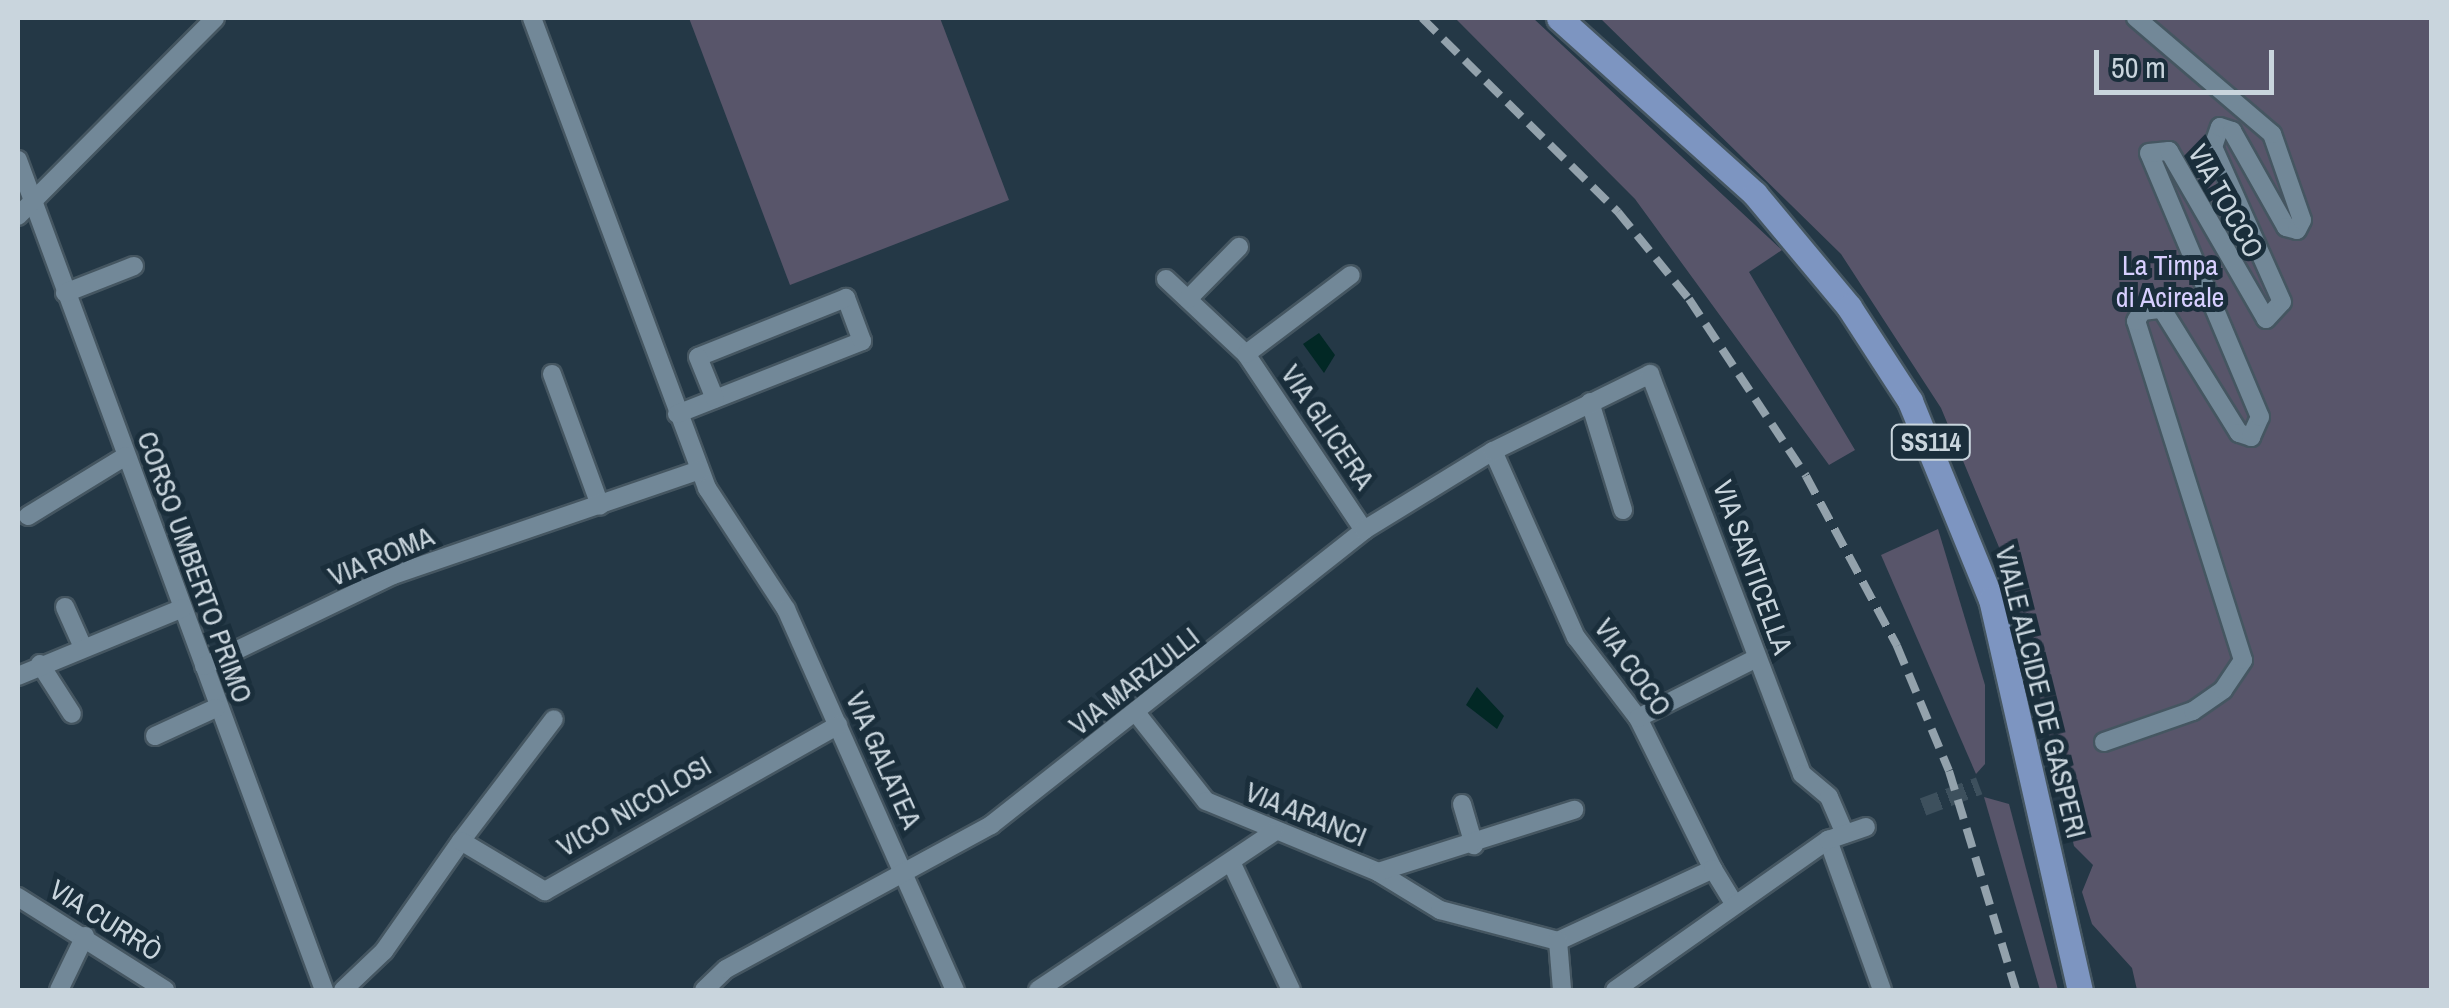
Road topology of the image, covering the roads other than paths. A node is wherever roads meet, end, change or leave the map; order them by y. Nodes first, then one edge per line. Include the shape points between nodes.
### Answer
1 (215, 18) edge
2 (532, 18) edge
3 (1559, 18) edge
4 (2136, 18) edge
5 (18, 160) edge
6 (32, 202) junction
7 (18, 216) edge
8 (1238, 247) dead end
9 (134, 266) dead end
10 (1350, 274) dead end
11 (1166, 279) dead end
12 (64, 292) junction
13 (1188, 299) junction
14 (1246, 354) junction
15 (552, 374) dead end
16 (1650, 374) joint
17 (715, 400) junction
18 (1590, 402) junction
19 (677, 414) junction
20 (1494, 451) junction
21 (126, 456) junction
22 (700, 470) junction
23 (592, 507) junction
24 (1623, 510) dead end
25 (28, 516) dead end
26 (1364, 530) junction
27 (65, 607) dead end
28 (183, 608) junction
29 (81, 643) junction
30 (1757, 658) junction
31 (40, 664) junction
32 (204, 666) junction
33 (18, 676) edge
34 (216, 708) junction
35 (72, 714) dead end
36 (1138, 714) junction
37 (1638, 718) junction
38 (554, 719) dead end
39 (838, 725) junction
40 (155, 736) dead end
41 (2104, 742) dead end
42 (1462, 804) dead end
43 (1574, 810) dead end
44 (1866, 827) dead end
45 (1274, 832) junction
46 (461, 841) junction
47 (1836, 844) junction
48 (1474, 845) junction
49 (1711, 863) junction
50 (1232, 864) junction
51 (1378, 872) junction
52 (906, 874) junction
53 (18, 898) edge
54 (1735, 904) junction
55 (86, 936) junction
56 (1558, 941) junction
57 (59, 990) edge
58 (166, 990) edge
59 (324, 990) edge
60 (344, 990) edge
61 (704, 990) edge
62 (955, 990) edge
63 (1038, 990) edge
64 (1291, 990) edge
65 (1562, 990) edge
66 (1616, 990) edge
67 (1882, 990) edge
68 (2080, 990) edge

1 - 6 street
2 - 19 street, VIA GALATEA
3 - 68 main road, VIALE ALCIDE DE GASPERI / SS114 via 1755,194 1849,307 1910,400 1991,599
4 - 41 street, VIA TOCCO via 2272,134 2302,220 2297,230 2286,227 2232,131 2220,127 2214,147 2282,302 2266,319 2169,151 2149,153 2260,417 2251,438 2239,433 2162,309 2142,311 2136,321 2243,660 2223,690 2193,710
5 - 6 street, CORSO UMBERTO PRIMO
6 - 7 street
6 - 12 street, CORSO UMBERTO PRIMO
8 - 13 street
9 - 12 street
10 - 14 street, VIA GLICERA
11 - 13 street, VIA GLICERA
12 - 21 street, CORSO UMBERTO PRIMO
13 - 14 street, VIA GLICERA
14 - 26 street, VIA GLICERA
15 - 23 street
16 - 18 street, VIA MARZULLI
16 - 30 street, VIA SANTICELLA
17 - 17 street via 698,356 846,298 862,341
17 - 19 street
18 - 20 street, VIA MARZULLI
18 - 24 street
19 - 22 street, VIA GALATEA
20 - 26 street, VIA MARZULLI
20 - 37 street, VIA COCO via 1576,637
21 - 25 street
21 - 28 street, CORSO UMBERTO PRIMO
22 - 23 street, VIA ROMA
22 - 39 street, VIA GALATEA via 786,609
23 - 32 street, VIA ROMA via 393,575
26 - 36 street, VIA MARZULLI
27 - 29 street
28 - 29 street
28 - 32 street, CORSO UMBERTO PRIMO
29 - 31 street
30 - 37 street
30 - 47 street, VIA SANTICELLA via 1808,777 1829,797
31 - 33 street
31 - 35 street
32 - 34 street, CORSO UMBERTO PRIMO
34 - 40 street
34 - 59 street, CORSO UMBERTO PRIMO
36 - 45 street, VIA ARANCI via 1206,801
36 - 52 street, VIA MARZULLI via 991,825
37 - 49 street, VIA COCO
38 - 46 street
39 - 46 street, VICO NICOLOSI via 545,890
39 - 52 street, VIA GALATEA
42 - 48 street
43 - 48 street, VIA ARANCI
44 - 47 street
45 - 50 street
45 - 51 street, VIA ARANCI
46 - 60 street via 384,950
47 - 54 street
47 - 67 street, VIA SANTICELLA
48 - 51 street, VIA ARANCI
49 - 54 street, VIA COCO
49 - 56 street
50 - 63 street
50 - 64 street
51 - 56 street, VIA ARANCI via 1440,910
52 - 61 street, VIA MARZULLI via 726,969
52 - 62 street, VIA GALATEA
53 - 55 street, VIA CURRÒ
54 - 66 street
55 - 57 street
55 - 58 street, VIA CURRÒ
56 - 65 street

